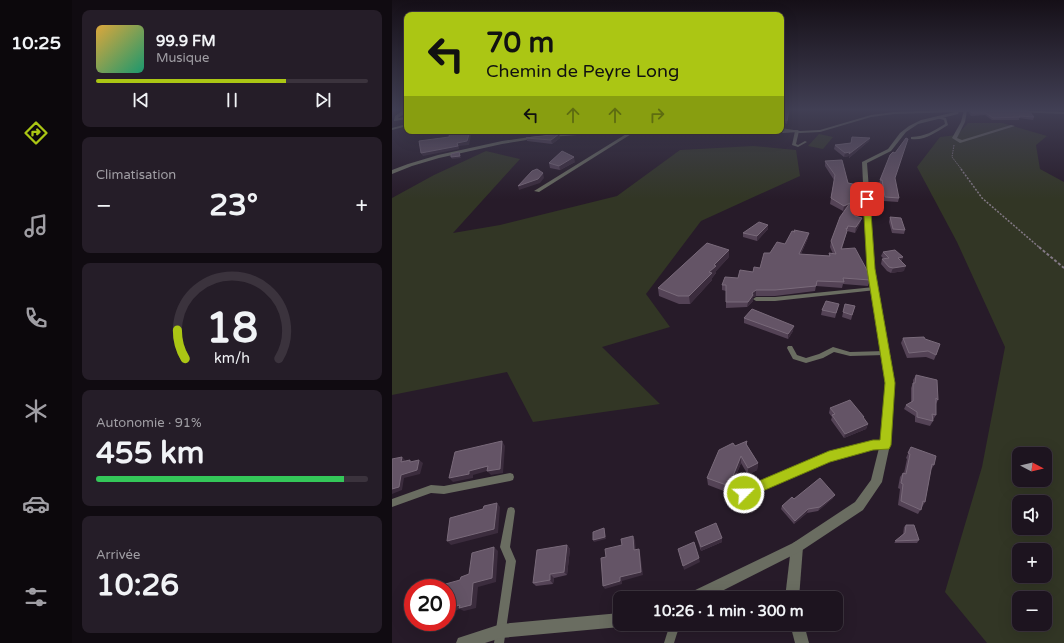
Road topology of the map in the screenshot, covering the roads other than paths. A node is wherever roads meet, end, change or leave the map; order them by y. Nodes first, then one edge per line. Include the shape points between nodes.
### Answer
1 (521, 139) edge
2 (621, 139) edge
3 (795, 139) edge
4 (898, 139) edge
5 (956, 139) edge
6 (972, 139) edge
7 (805, 142) dead end
8 (392, 172) edge
9 (537, 191) dead end
10 (874, 289) junction
11 (756, 300) dead end
12 (790, 348) dead end
13 (886, 353) junction
14 (885, 445) junction
15 (510, 478) dead end
16 (744, 493) dead end
17 (392, 503) edge
18 (510, 511) dead end
19 (797, 547) junction
20 (708, 591) edge
21 (793, 591) edge
22 (613, 621) edge
23 (672, 631) edge
24 (799, 631) edge
25 (500, 637) edge
26 (464, 643) edge
27 (668, 643) edge
28 (802, 643) edge

1 - 8 street via 440,156
2 - 9 street
3 - 7 lane via 794,145 798,146
4 - 10 street via 887,152 864,162
5 - 6 street via 962,142
10 - 11 lane
10 - 13 street
12 - 13 lane via 794,357 806,361 833,349 850,354
13 - 14 street via 890,383
14 - 16 lane via 873,445 829,456
14 - 19 street via 876,482 859,506
15 - 17 lane via 444,490 431,489
18 - 25 lane via 505,547 511,561
19 - 20 street
19 - 21 street
22 - 25 street
23 - 27 lane
24 - 28 street
25 - 26 street

